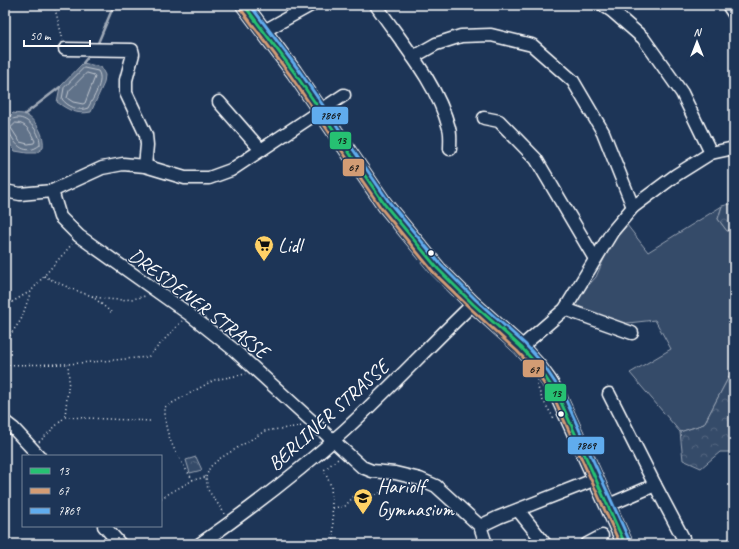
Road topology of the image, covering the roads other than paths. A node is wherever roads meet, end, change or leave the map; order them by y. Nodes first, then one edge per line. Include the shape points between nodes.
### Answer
1 (244, 5) edge
2 (311, 5) edge
3 (376, 5) edge
4 (603, 5) edge
5 (728, 5) edge
6 (734, 14) edge
7 (264, 31) junction
8 (65, 49) road end
9 (413, 57) junction
10 (344, 95) dead end
11 (219, 102) dead end
12 (320, 111) junction
13 (484, 118) dead end
14 (734, 148) edge
15 (450, 149) dead end
16 (261, 150) junction
17 (711, 153) junction
18 (145, 166) junction
19 (5, 191) edge
20 (52, 191) junction
21 (633, 207) junction
22 (595, 259) junction
23 (473, 304) junction
24 (565, 309) junction
25 (632, 333) dead end
26 (521, 347) junction
27 (609, 394) dead end
28 (5, 422) edge
29 (333, 440) junction
30 (36, 452) edge
31 (596, 479) junction
32 (655, 485) junction
33 (609, 505) junction
34 (518, 510) junction
35 (480, 526) junction
36 (105, 527) edge
37 (602, 536) dead end
38 (683, 538) dead end
39 (214, 540) edge
40 (120, 544) edge
41 (200, 544) edge
42 (486, 544) edge
43 (545, 544) edge
44 (587, 544) edge
45 (625, 544) edge

1 - 7 main road
2 - 7 street
3 - 9 street
4 - 17 street via 643,38 682,92
5 - 6 street
7 - 12 main road
8 - 18 street via 132,50 126,93 146,135
9 - 15 street via 440,104 449,129
9 - 21 street via 436,44 461,36 491,35 532,45 573,81 603,132
10 - 12 street
11 - 16 street
12 - 16 street
12 - 23 main road via 385,205 438,269
13 - 22 street via 499,121 536,159
14 - 17 street
16 - 18 street via 231,170 209,178 185,178
17 - 21 street
18 - 20 street via 123,164 102,168
19 - 20 street via 20,194
20 - 29 street, DRESDENER STRASSE via 60,217 78,236 233,349
21 - 22 street via 612,232
22 - 24 street
23 - 26 main road
23 - 29 street, BERLINER STRASSE
24 - 25 street
24 - 26 street
26 - 31 main road via 538,366 559,398
27 - 32 street
28 - 30 street
29 - 35 street, DRESDENER STRASSE via 362,467 420,479 436,486
29 - 39 street, BERLINER STRASSE via 232,522
31 - 33 main road
31 - 34 street
32 - 33 street
32 - 38 street
33 - 45 main road
34 - 35 street
34 - 43 street
35 - 42 street
36 - 40 street
37 - 44 street
39 - 41 street, BERLINER STRASSE

